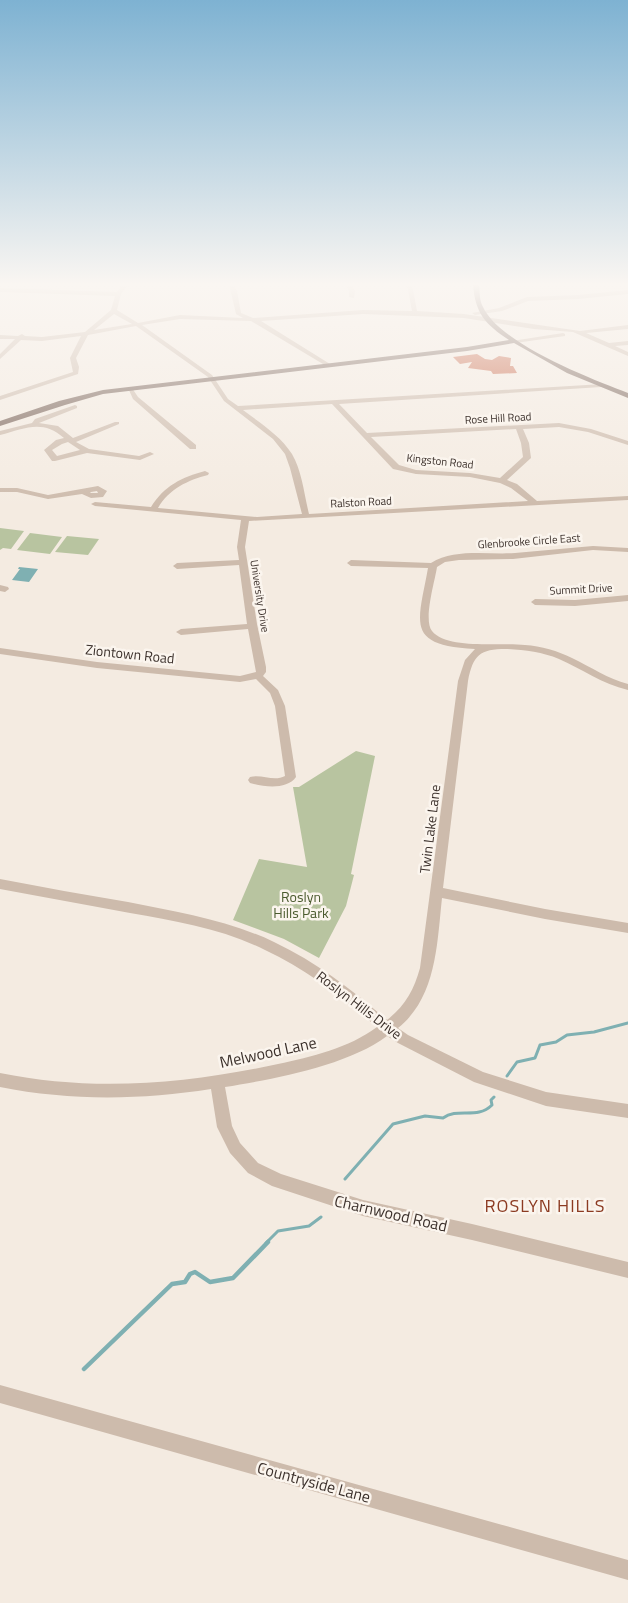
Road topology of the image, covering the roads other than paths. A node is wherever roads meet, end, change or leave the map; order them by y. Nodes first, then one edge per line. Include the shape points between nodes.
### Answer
1 (73, 359) edge
2 (184, 359) edge
3 (318, 359) edge
4 (374, 359) edge
5 (547, 359) edge
6 (328, 365) junction
7 (212, 379) junction
8 (601, 385) junction
9 (130, 389) junction
10 (628, 396) edge
11 (0, 398) edge
12 (334, 402) junction
13 (75, 407) dead end
14 (237, 408) junction
15 (0, 424) edge
16 (117, 424) dead end
17 (34, 425) junction
18 (518, 426) junction
19 (0, 433) edge
20 (367, 435) junction
21 (71, 440) junction
22 (628, 443) edge
23 (193, 447) dead end
24 (87, 451) junction
25 (147, 452) dead end
26 (205, 473) dead end
27 (502, 480) junction
28 (0, 490) edge
29 (86, 491) dead end
30 (628, 498) edge
31 (535, 503) junction
32 (95, 504) dead end
33 (153, 510) junction
34 (306, 516) junction
35 (245, 519) junction
36 (628, 550) edge
37 (243, 562) junction
38 (350, 563) dead end
39 (177, 566) dead end
40 (433, 566) junction
41 (628, 598) edge
42 (535, 602) dead end
43 (252, 626) junction
44 (181, 632) dead end
45 (487, 646) junction
46 (4, 651) edge
47 (0, 661) edge
48 (258, 676) junction
49 (628, 687) edge
50 (254, 780) dead end
51 (0, 884) edge
52 (438, 892) junction
53 (628, 928) edge
54 (387, 1028) junction
55 (0, 1080) edge
56 (217, 1081) junction
57 (628, 1111) edge
58 (628, 1270) edge
59 (0, 1394) edge
60 (628, 1570) edge

1 - 11 street via 76,373
2 - 7 street
3 - 6 street
4 - 6 main road
5 - 8 main road
6 - 7 main road
7 - 9 main road
7 - 14 street via 224,398
8 - 10 main road
8 - 12 street
9 - 15 main road via 86,396
9 - 23 street via 135,398
12 - 14 street
12 - 20 street, Kingston Road
13 - 17 street via 37,420
14 - 34 street via 275,438 288,454
16 - 21 street
17 - 19 street
17 - 21 street via 56,427
18 - 20 street, Rose Hill Road
18 - 22 street, Rose Hill Road via 572,427
18 - 27 street via 527,458
20 - 27 street, Kingston Road via 391,463 402,469
21 - 24 street
21 - 24 street via 59,442 48,450 56,459
24 - 25 street via 128,456
26 - 33 street via 168,489
27 - 31 street, Kingston Road
28 - 29 street via 48,497
30 - 31 street, Ralston Road
31 - 34 street, Ralston Road
32 - 33 street, Ralston Road
33 - 35 street, Ralston Road
34 - 35 street, Ralston Road
35 - 37 street, University Drive via 241,538
36 - 40 street, Glenbrooke Circle East via 593,548 501,557 459,557 442,560
37 - 39 street
37 - 43 street, University Drive
38 - 40 street
40 - 45 street via 423,620 427,633 447,643
41 - 42 street, Summit Drive via 575,603
43 - 44 street
43 - 48 street, University Drive via 261,667
45 - 49 street via 517,646 544,651
45 - 52 street, Twin Lake Lane via 468,661 462,681
46 - 47 street
46 - 48 street, Ziontown Road via 97,665 230,678
48 - 50 street via 274,692 280,706 291,777 280,782
51 - 54 street, Roslyn Hills Drive via 186,918 234,931 317,972
52 - 53 street, Twin Lake Lane
52 - 54 street, Melwood Lane via 424,981 412,1005
54 - 56 street, Melwood Lane via 368,1041 312,1062
54 - 57 street, Roslyn Hills Drive via 430,1054 501,1085 566,1103
55 - 56 street, Melwood Lane via 87,1091
56 - 58 street, Charnwood Road via 225,1128 231,1142 253,1168 278,1182 363,1208
59 - 60 street, Countryside Lane

